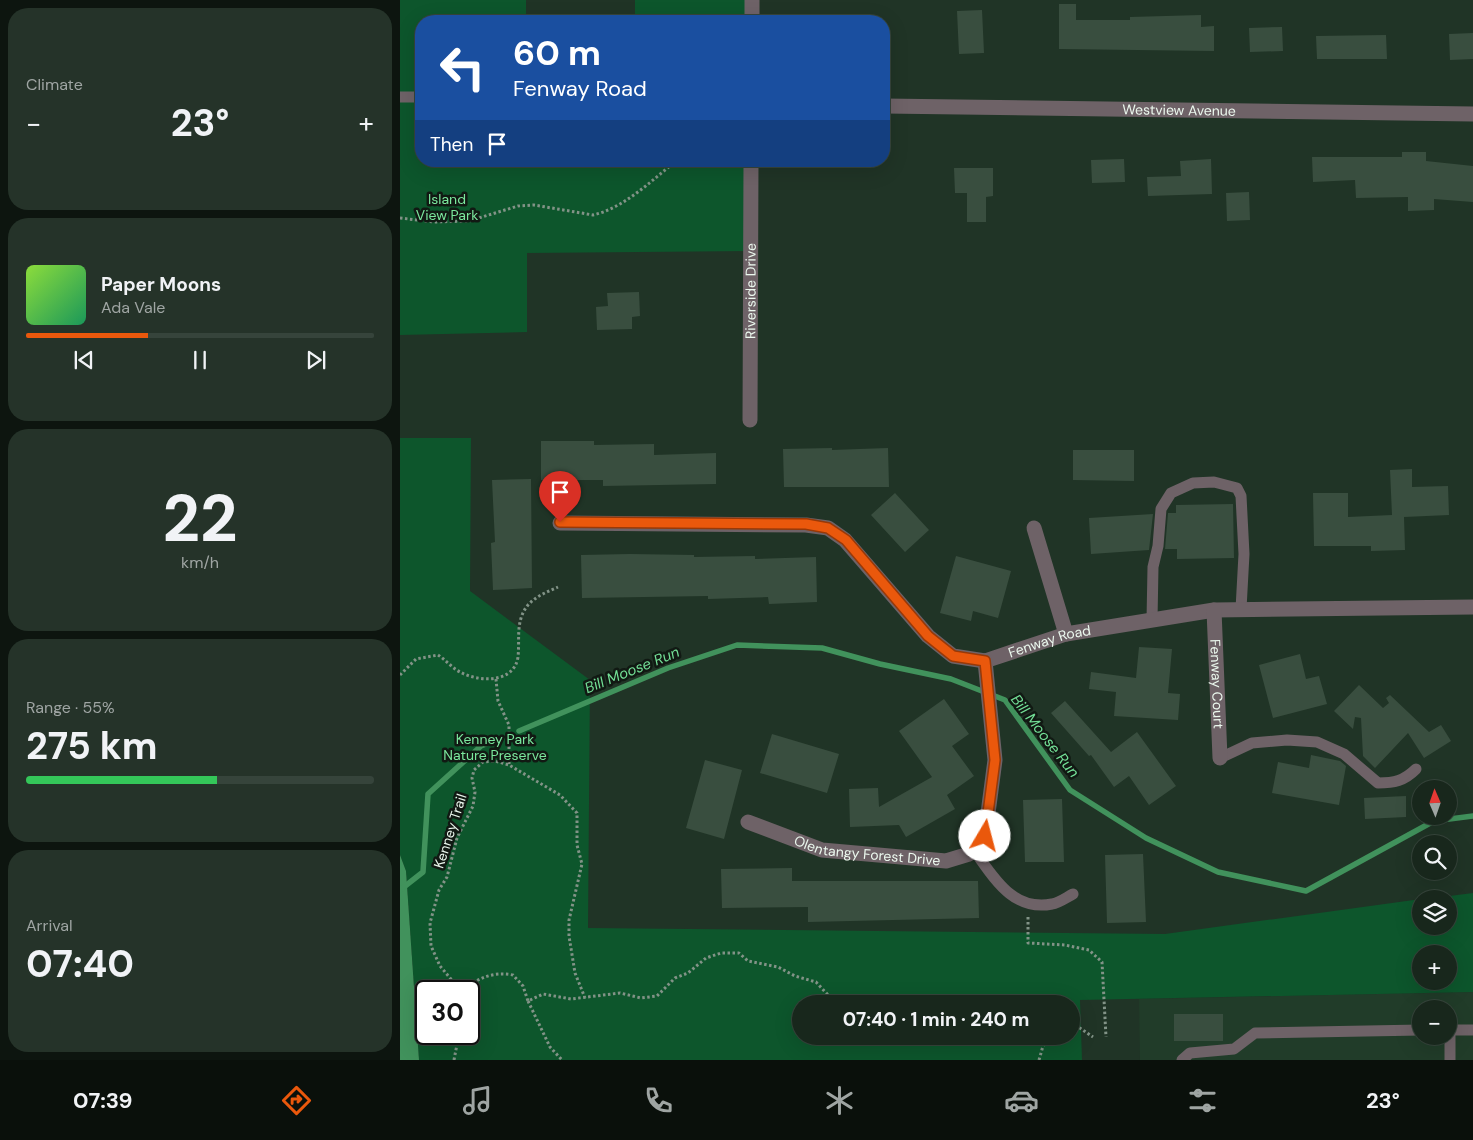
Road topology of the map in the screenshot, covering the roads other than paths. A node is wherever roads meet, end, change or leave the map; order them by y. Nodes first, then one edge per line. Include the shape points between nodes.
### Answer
1 (752, 0) edge
2 (752, 15) edge
3 (400, 97) edge
4 (415, 98) edge
5 (890, 106) edge
6 (1473, 114) edge
7 (751, 167) edge
8 (750, 420) dead end
9 (560, 522) dead end
10 (1034, 528) dead end
11 (1473, 607) edge
12 (1241, 609) junction
13 (1214, 610) junction
14 (1152, 620) junction
15 (1066, 634) junction
16 (985, 661) junction
17 (1220, 758) joint
18 (1416, 769) dead end
19 (748, 822) dead end
20 (973, 849) junction
21 (1073, 894) dead end
22 (1412, 1030) edge
23 (1457, 1030) edge
24 (1473, 1030) edge
25 (1450, 1045) edge
26 (1182, 1060) edge
27 (1450, 1060) edge

1 - 2 street
3 - 4 lane
5 - 6 street, Westview Avenue
7 - 8 street, Riverside Drive
9 - 16 street, Fenway Road via 806,524 828,528 846,540 928,636 953,656
10 - 15 street
11 - 12 street, Fenway Road
12 - 13 street, Fenway Road
12 - 14 lane via 1244,554 1241,496 1237,488 1214,482 1193,483 1171,493 1160,508 1153,567
13 - 14 street, Fenway Road
13 - 17 street, Fenway Court
14 - 15 street, Fenway Road
15 - 16 street, Fenway Road
16 - 20 street via 995,760 985,836
17 - 18 lane via 1252,743 1297,740 1317,742 1344,754 1378,783 1406,779
19 - 20 street, Olentangy Forest Drive via 822,850 946,861 969,854
20 - 21 lane via 1007,894 1027,904 1052,904
22 - 26 lane via 1256,1033 1234,1049 1190,1053
23 - 24 lane
25 - 27 lane

